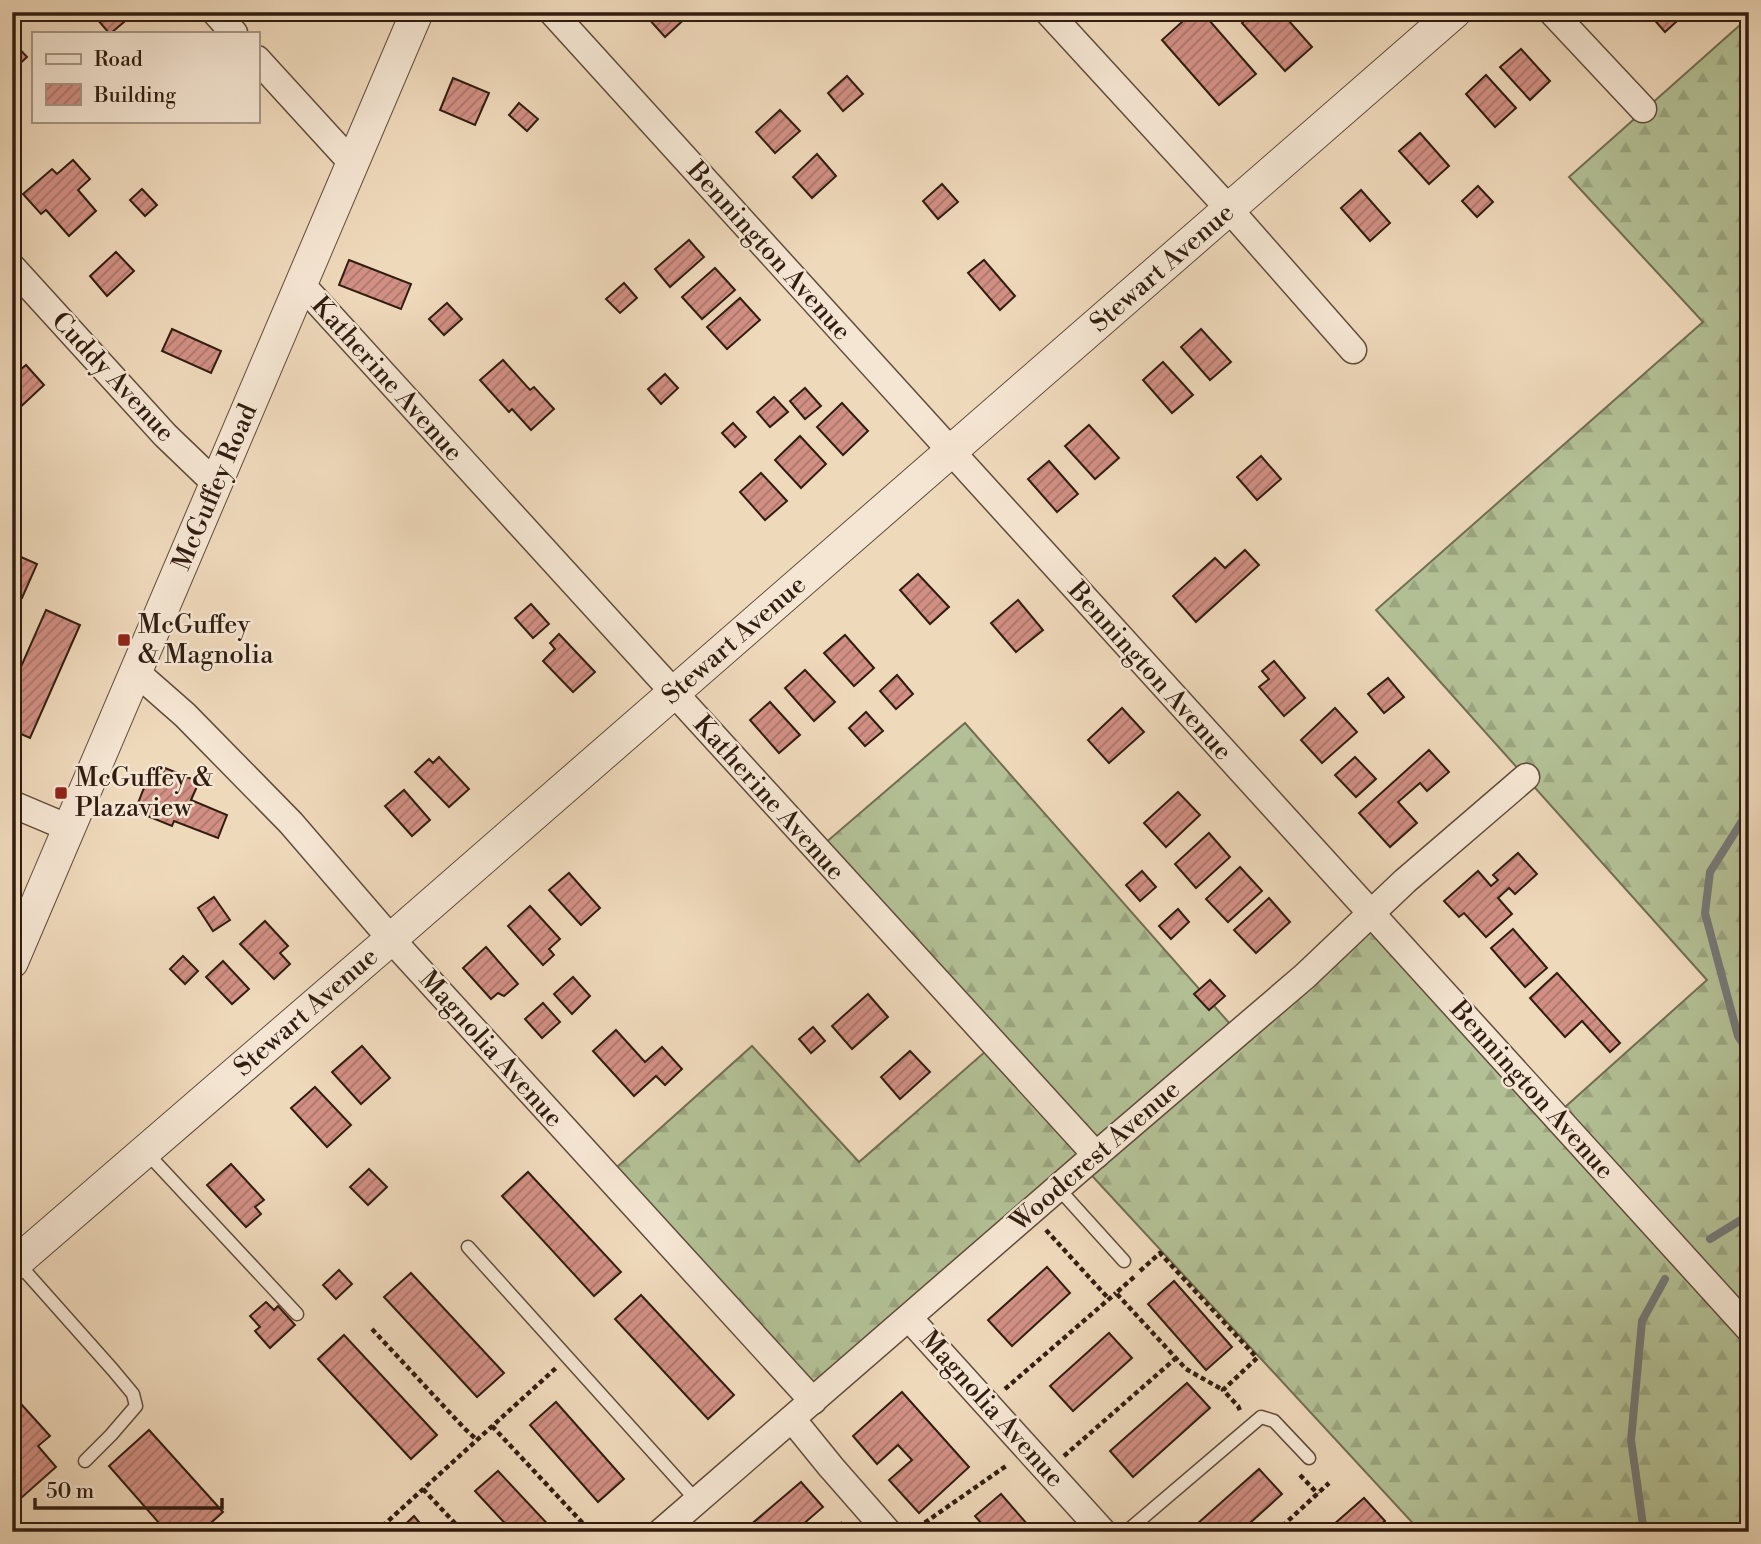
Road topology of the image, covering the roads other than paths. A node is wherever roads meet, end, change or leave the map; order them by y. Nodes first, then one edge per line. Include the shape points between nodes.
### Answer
1 (215, 12) edge
2 (417, 12) edge
3 (552, 12) edge
4 (1048, 12) edge
5 (1455, 12) edge
6 (1552, 12) edge
7 (233, 32) edge
8 (259, 61) edge
9 (1643, 108) dead end
10 (353, 164) junction
11 (1229, 209) junction
12 (12, 267) edge
13 (302, 285) junction
14 (1353, 350) dead end
15 (951, 452) junction
16 (216, 484) junction
17 (136, 672) junction
18 (673, 693) junction
19 (1526, 777) dead end
20 (12, 804) edge
21 (69, 828) junction
22 (1372, 914) junction
23 (391, 939) junction
24 (12, 962) edge
25 (146, 1152) junction
26 (1096, 1155) junction
27 (1058, 1188) junction
28 (468, 1247) dead end
29 (1124, 1261) dead end
30 (15, 1264) edge
31 (297, 1314) dead end
32 (909, 1318) junction
33 (1749, 1329) edge
34 (813, 1401) junction
35 (792, 1419) junction
36 (1309, 1458) dead end
37 (85, 1461) dead end
38 (697, 1501) junction
39 (895, 1527) edge
40 (661, 1532) edge
41 (1103, 1532) edge
42 (1126, 1532) edge

1 - 7 street
2 - 10 street, McGuffey Road
3 - 15 street, Bennington Avenue
4 - 11 street
5 - 11 street, Stewart Avenue
6 - 9 street
8 - 10 street
10 - 13 street, McGuffey Road
11 - 14 street
11 - 15 street, Stewart Avenue
12 - 16 street, Cuddy Avenue via 165,435
13 - 16 street, McGuffey Road
13 - 18 street, Katherine Avenue
15 - 18 street, Stewart Avenue
15 - 22 street, Bennington Avenue
16 - 17 street, McGuffey Road
17 - 21 street, McGuffey Road
17 - 23 street, Magnolia Avenue via 185,715 291,824
18 - 23 street, Stewart Avenue
18 - 26 street, Katherine Avenue
19 - 22 street, Woodcrest Avenue
20 - 21 street
21 - 24 street, McGuffey Road
22 - 26 street, Woodcrest Avenue
22 - 33 street, Bennington Avenue
23 - 25 street, Stewart Avenue
23 - 34 street, Magnolia Avenue
25 - 30 street, Stewart Avenue
25 - 31 lane
26 - 27 street, Woodcrest Avenue
27 - 29 lane
27 - 32 street, Woodcrest Avenue
28 - 38 lane
30 - 37 lane via 133,1394 136,1406
32 - 34 street, Woodcrest Avenue
32 - 41 street, Magnolia Avenue
34 - 35 street, Woodcrest Avenue
35 - 38 street, Woodcrest Avenue
35 - 39 street via 831,1467
36 - 42 lane via 1274,1421 1261,1417
38 - 40 street, Woodcrest Avenue

